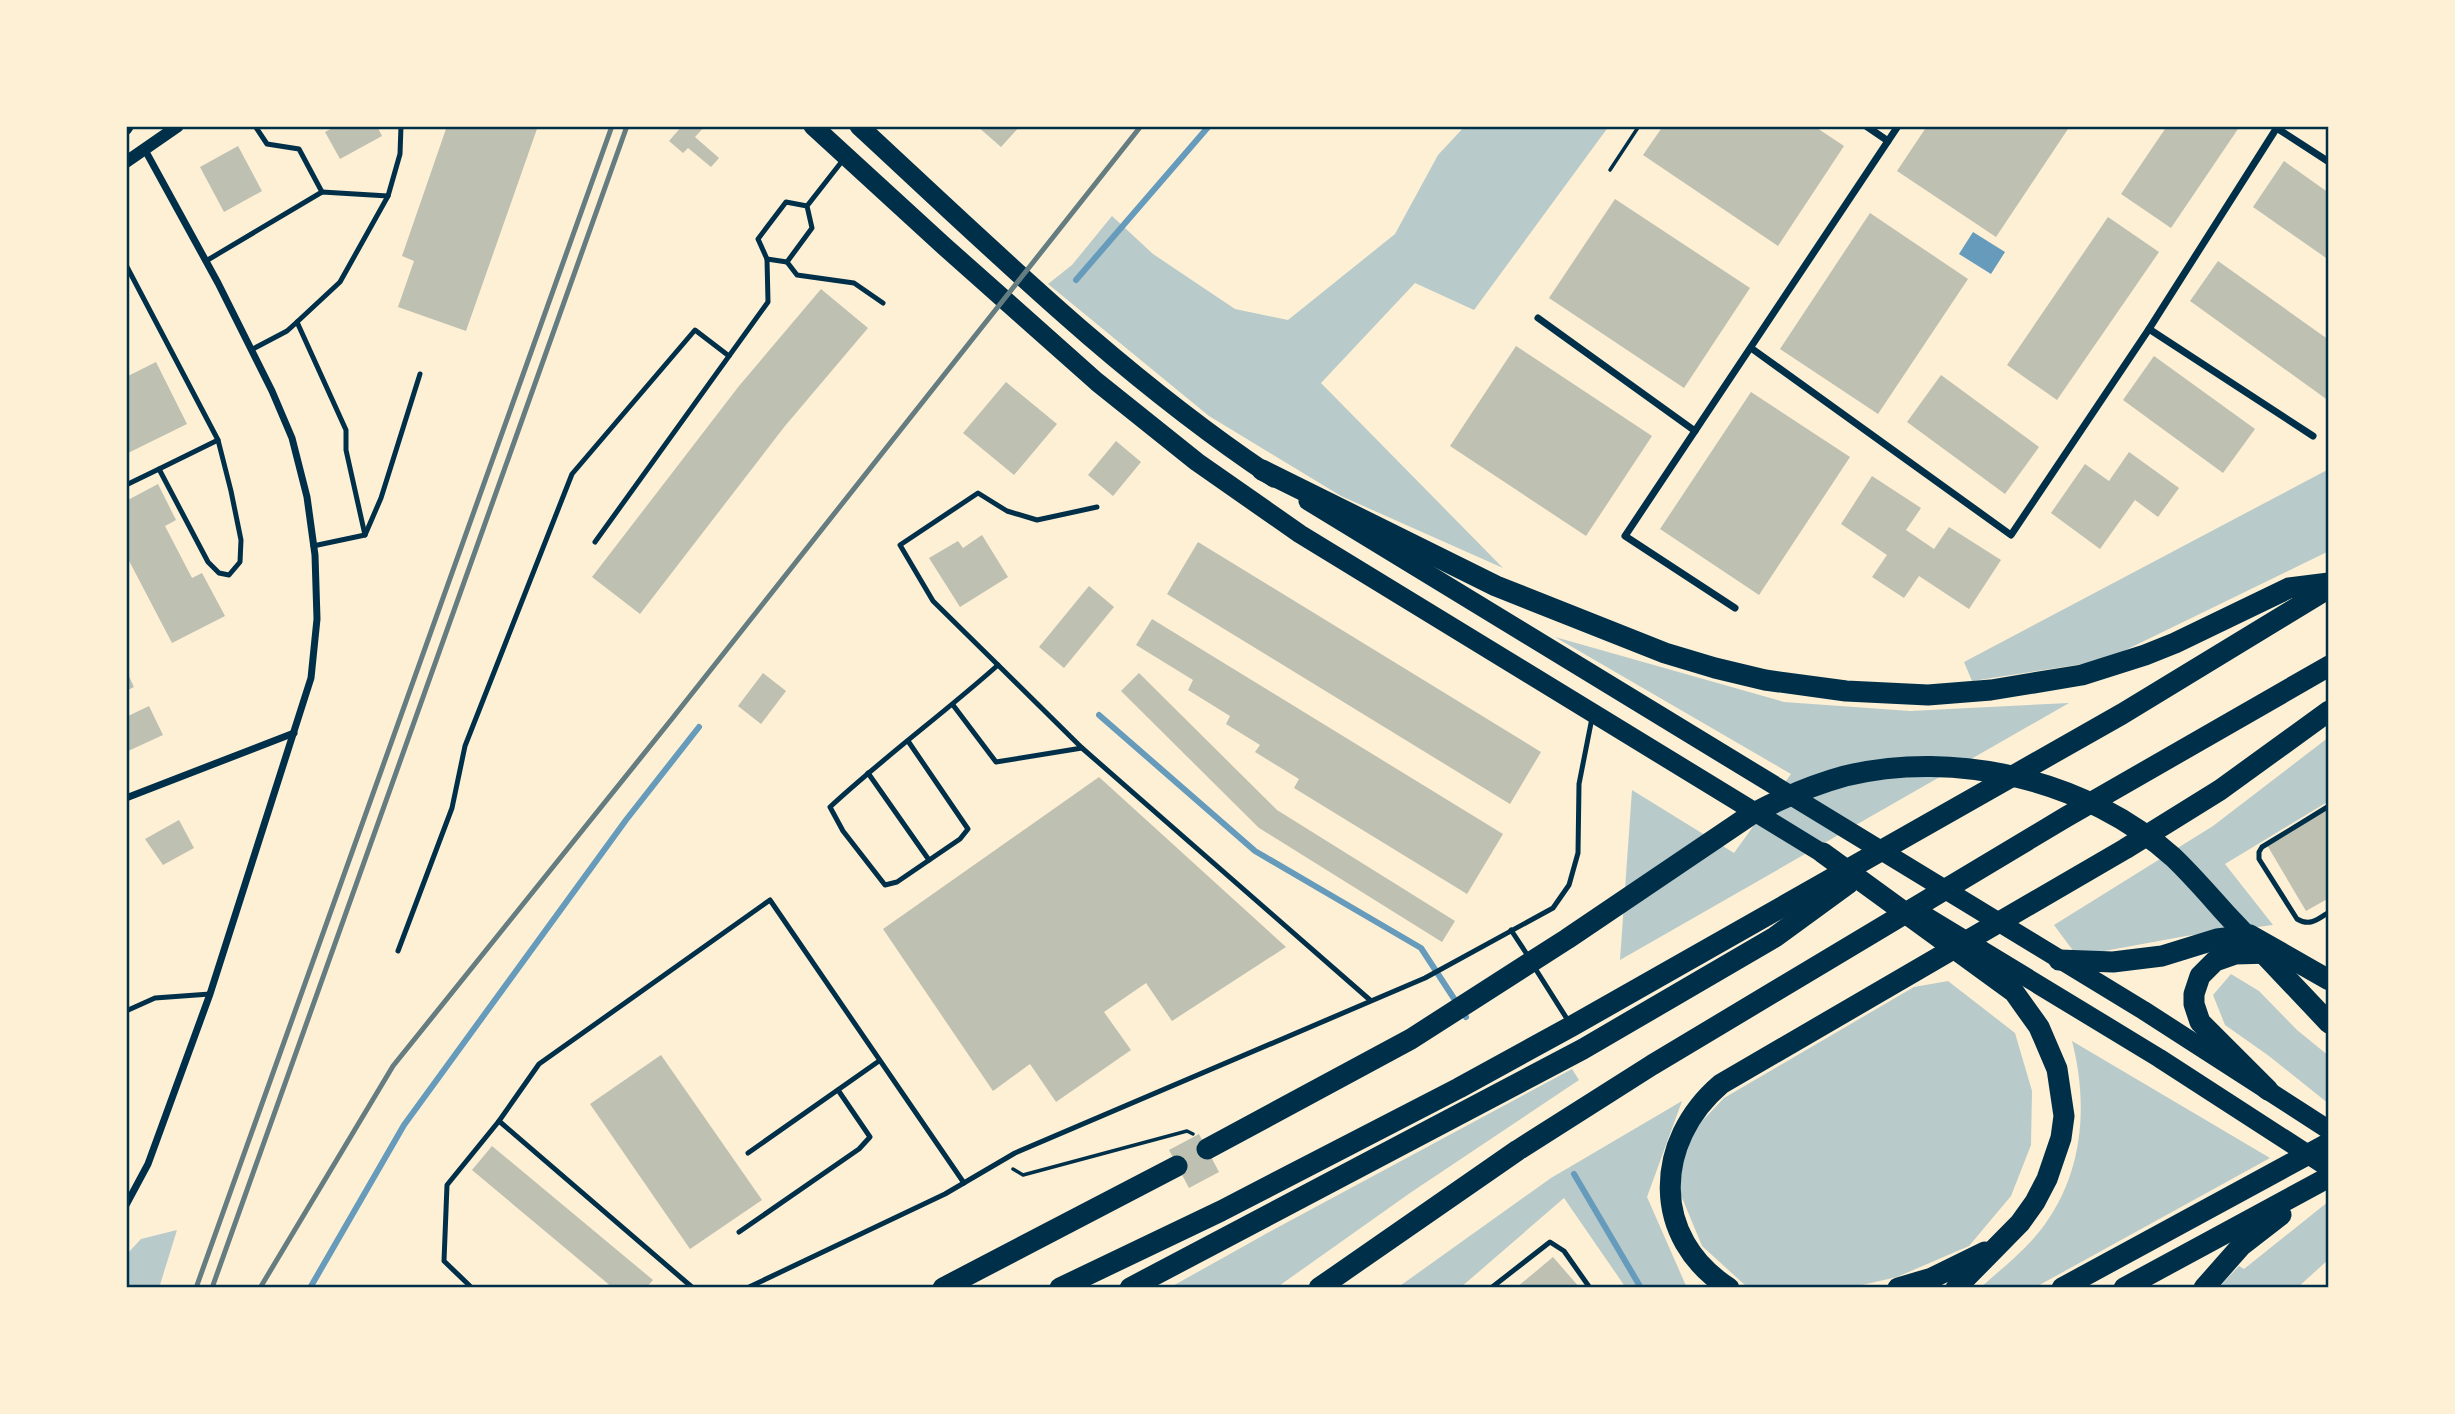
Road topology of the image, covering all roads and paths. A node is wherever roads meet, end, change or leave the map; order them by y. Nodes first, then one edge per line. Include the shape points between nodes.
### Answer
1 (178, 126) edge
2 (255, 126) edge
3 (401, 126) edge
4 (813, 126) edge
5 (859, 126) edge
6 (1639, 126) edge
7 (1866, 126) edge
8 (1898, 126) edge
9 (2276, 127) edge
10 (1888, 141) junction
11 (145, 149) junction
12 (847, 155) junction
13 (126, 162) edge
14 (2329, 162) edge
15 (1610, 170) dead end
16 (322, 192) junction
17 (388, 196) junction
18 (807, 206) junction
19 (767, 259) junction
20 (206, 261) junction
21 (787, 262) junction
22 (126, 265) edge
23 (883, 303) dead end
24 (1538, 318) dead end
25 (297, 322) junction
26 (2148, 329) junction
27 (1751, 348) junction
28 (251, 350) junction
29 (729, 356) junction
30 (420, 374) dead end
31 (1695, 431) junction
32 (2312, 436) dead end
33 (218, 440) junction
34 (159, 469) junction
35 (1262, 470) junction
36 (126, 485) edge
37 (1097, 507) dead end
38 (365, 535) junction
39 (595, 542) dead end
40 (313, 546) junction
41 (2329, 585) edge
42 (1735, 608) dead end
43 (998, 665) junction
44 (2329, 666) edge
45 (953, 705) junction
46 (2329, 711) edge
47 (1593, 712) junction
48 (294, 733) junction
49 (908, 741) junction
50 (1082, 748) junction
51 (868, 774) junction
52 (126, 798) edge
53 (2329, 806) edge
54 (1939, 818) junction
55 (1822, 853) joint
56 (929, 860) junction
57 (2329, 912) edge
58 (1511, 930) junction
59 (398, 951) dead end
60 (2280, 952) junction
61 (2059, 960) junction
62 (1996, 968) junction
63 (2329, 980) edge
64 (210, 994) junction
65 (1370, 1000) junction
66 (126, 1011) edge
67 (2329, 1023) edge
68 (1572, 1026) junction
69 (879, 1061) junction
70 (838, 1090) junction
71 (2267, 1090) junction
72 (499, 1121) junction
73 (2329, 1130) edge
74 (1201, 1142) joint
75 (2329, 1143) edge
76 (747, 1153) dead end
77 (999, 1162) junction
78 (1177, 1166) dead end
79 (2329, 1168) edge
80 (2329, 1178) edge
81 (964, 1182) junction
82 (126, 1205) edge
83 (739, 1232) dead end
84 (2002, 1243) junction
85 (472, 1288) edge
86 (693, 1288) edge
87 (747, 1288) edge
88 (943, 1288) edge
89 (1060, 1288) edge
90 (1130, 1288) edge
91 (1319, 1288) edge
92 (1492, 1288) edge
93 (1590, 1288) edge
94 (1729, 1288) edge
95 (1899, 1288) edge
96 (1956, 1288) edge
97 (2062, 1288) edge
98 (2124, 1288) edge
99 (2204, 1288) edge

1 - 11 street
2 - 16 lane via 267,144 299,149
3 - 17 lane via 400,154
4 - 12 highway
5 - 35 highway via 1154,391
6 - 15 path
7 - 10 street
8 - 10 street
9 - 14 street
9 - 26 street
10 - 27 street
11 - 13 street
11 - 20 street
12 - 18 lane
12 - 47 highway via 1147,423 1300,534
16 - 17 lane
16 - 20 lane
17 - 25 lane via 340,282
18 - 19 lane via 786,202 758,239
18 - 21 lane via 812,228
19 - 21 lane
19 - 29 lane via 768,302
20 - 28 street
21 - 23 lane via 797,275 854,283
22 - 33 lane
24 - 31 street
25 - 28 lane
25 - 38 lane via 346,430 346,450
26 - 27 street via 2011,535
26 - 32 street
27 - 31 street
28 - 40 street via 292,438 307,496
29 - 39 lane
29 - 59 lane via 695,330 572,474 465,746 452,808
30 - 38 lane
31 - 42 street via 1625,536
33 - 34 lane
33 - 34 lane via 241,540 240,562 229,575 219,573 208,562
34 - 36 lane
35 - 41 highway via 1496,586 1665,653 1765,680 1846,691 1940,694 2082,675 2175,643 2289,588
35 - 61 highway
37 - 43 lane via 1037,520 1007,511 978,493 901,545 933,601
38 - 40 lane
40 - 48 street via 317,619 311,678
41 - 54 highway via 2122,714
43 - 45 lane
43 - 50 lane
44 - 91 highway via 1652,1065 1518,1150
45 - 49 lane
45 - 50 lane via 996,762
46 - 94 highway via 2220,790 2149,834 1721,1084 1706,1097 1675,1147 1672,1206 1685,1243 1707,1272
47 - 55 highway
47 - 58 lane via 1579,784 1578,853 1569,885 1553,908
48 - 52 street
48 - 64 street
49 - 51 lane
49 - 56 lane via 968,829
50 - 65 lane
51 - 56 lane
51 - 56 lane via 830,807 843,831 885,885
53 - 57 lane via 2262,847 2259,859 2297,919 2304,924
54 - 68 highway
54 - 90 highway via 1774,937 1595,1042
55 - 62 highway
58 - 65 lane via 1425,978
58 - 68 lane
60 - 61 highway via 2250,935 2125,961
60 - 63 highway
60 - 71 highway via 2224,956 2207,967 2194,994 2200,1022
61 - 71 highway
62 - 79 highway
62 - 84 highway via 2039,1027 2057,1069 2064,1116 2047,1179
64 - 66 lane via 155,998
64 - 82 street via 148,1164
65 - 77 lane
67 - 74 highway via 2172,856 2118,818 2026,780 1971,770 1892,769 1847,776 1776,801 1399,1045
68 - 89 highway via 1233,1205
69 - 70 lane
69 - 72 lane via 770,900 539,1064
69 - 81 lane
70 - 76 lane
70 - 83 lane via 870,1137
71 - 73 highway
72 - 85 lane via 447,1185 444,1261
72 - 86 lane
74 - 77 path via 1187,1131 1023,1175
75 - 97 highway
77 - 81 lane
78 - 88 highway
80 - 98 highway
80 - 99 highway via 2241,1246
81 - 87 lane
84 - 95 highway via 1932,1278
84 - 96 highway
92 - 93 lane via 1550,1242 1564,1251

